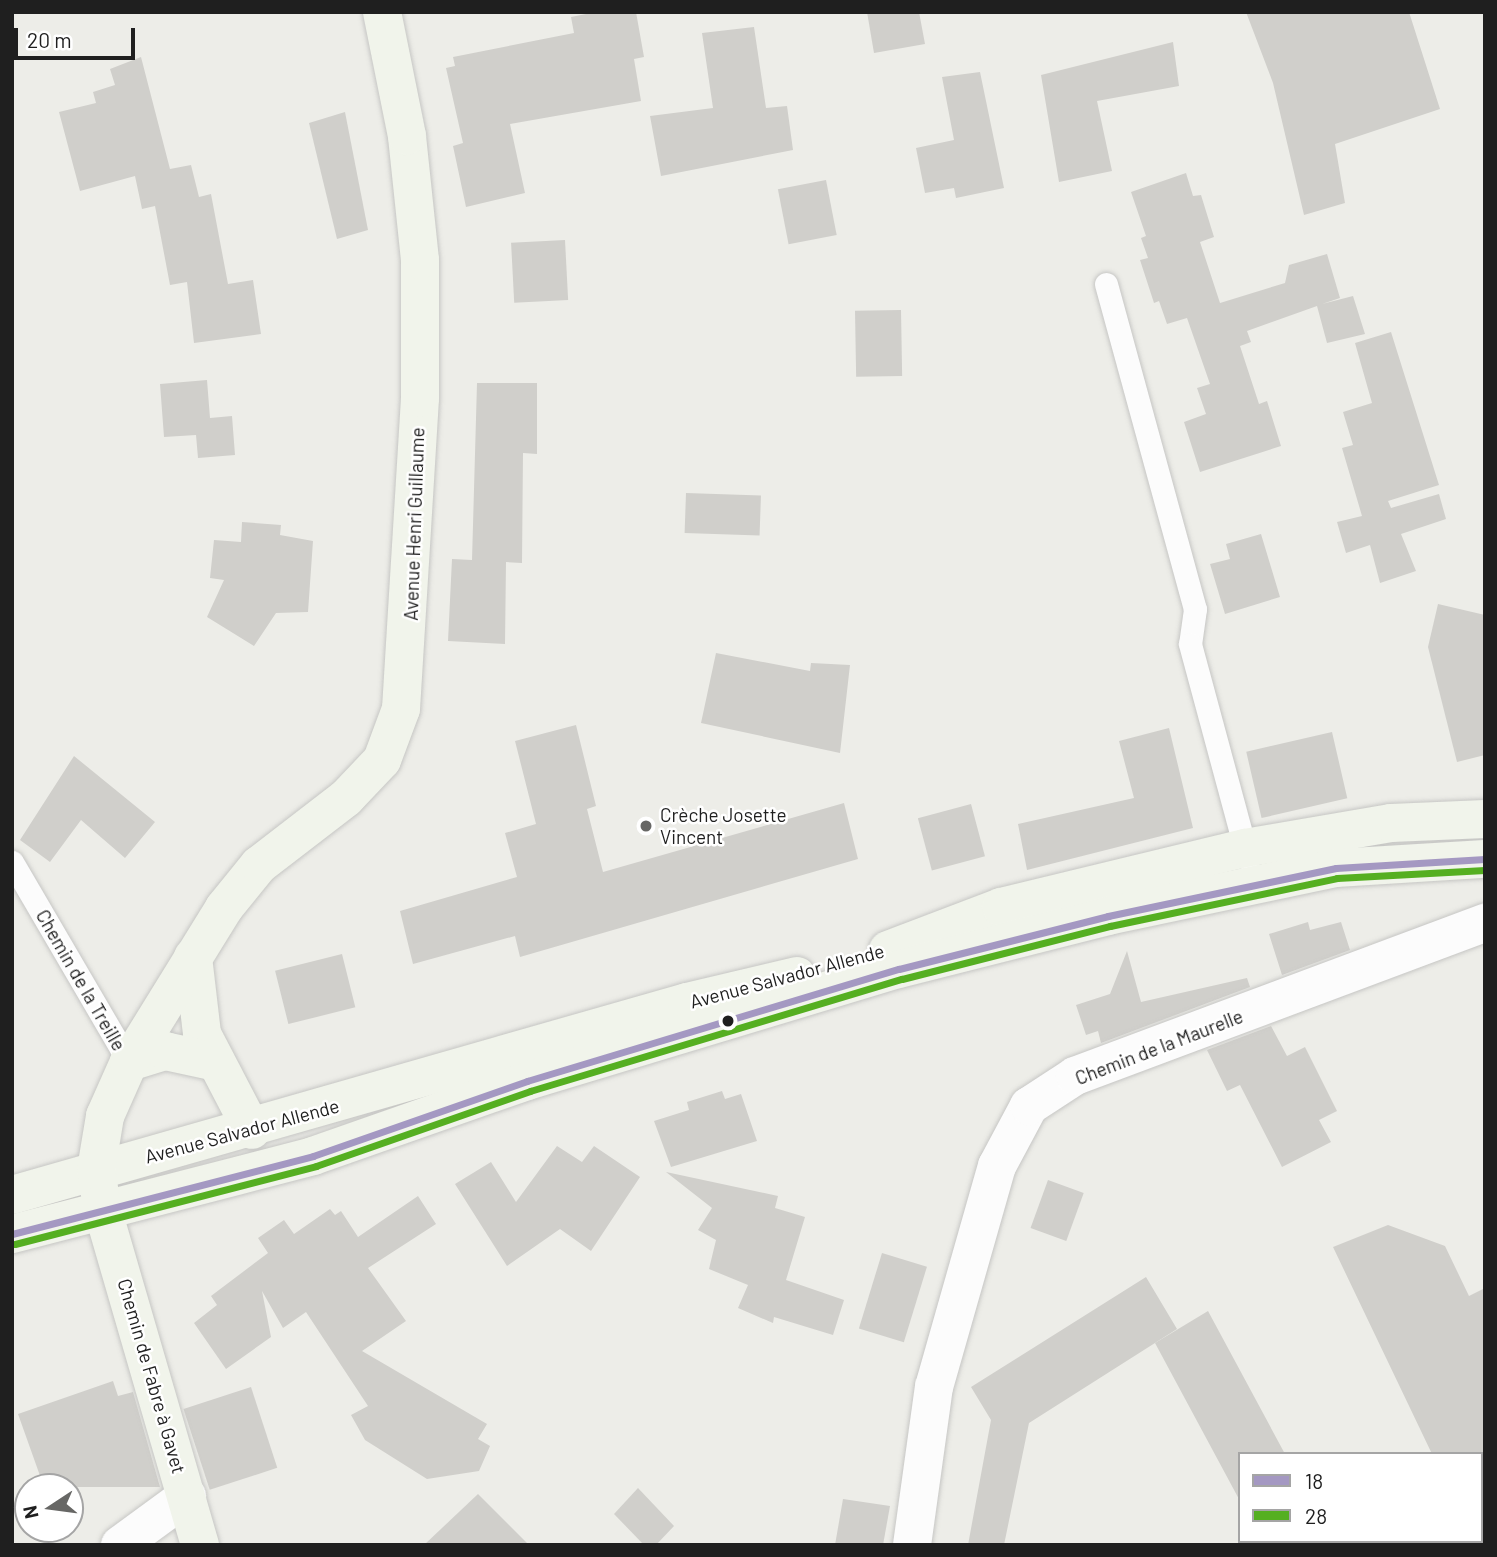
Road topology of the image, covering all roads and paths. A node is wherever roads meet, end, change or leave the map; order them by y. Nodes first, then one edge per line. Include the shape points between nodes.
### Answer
1 (382, 13) edge
2 (1106, 284) dead end
3 (1485, 819) edge
4 (1245, 848) junction
5 (1485, 859) edge
6 (12, 862) edge
7 (1253, 886) junction
8 (1485, 923) edge
9 (192, 957) junction
10 (129, 1062) junction
11 (216, 1062) junction
12 (252, 1130) junction
13 (99, 1189) junction
14 (12, 1195) edge
15 (12, 1234) edge
16 (187, 1496) junction
17 (120, 1545) edge
18 (200, 1545) edge
19 (912, 1545) edge

1 - 9 main road, Avenue Henri Guillaume via 407,136 420,260 420,398 409,645 401,709 382,760 346,798 260,866
2 - 4 lane via 1195,609 1190,643
3 - 4 main road, Avenue Salvador Allende via 1378,825
4 - 7 lane
4 - 12 main road, Avenue Salvador Allende via 1002,907 890,949 673,1006
5 - 7 main road, Avenue Salvador Allende via 1336,868
6 - 10 lane, Chemin de la Treille
7 - 13 main road, Avenue Salvador Allende via 1108,916 899,969 527,1080 313,1156
8 - 19 street, Chemin de la Maurelle via 1075,1076 1029,1106 998,1166 934,1387
9 - 10 main road, Avenue Henri Guillaume
9 - 11 main road via 194,1002
10 - 11 main road via 164,1051
10 - 13 main road, Avenue Henri Guillaume via 105,1116
11 - 12 main road
12 - 13 main road via 242,1154 144,1183
13 - 14 main road
13 - 15 main road
13 - 16 main road, Chemin de Fabre à Gavet
16 - 17 street
16 - 18 main road, Chemin de Fabre à Gavet

